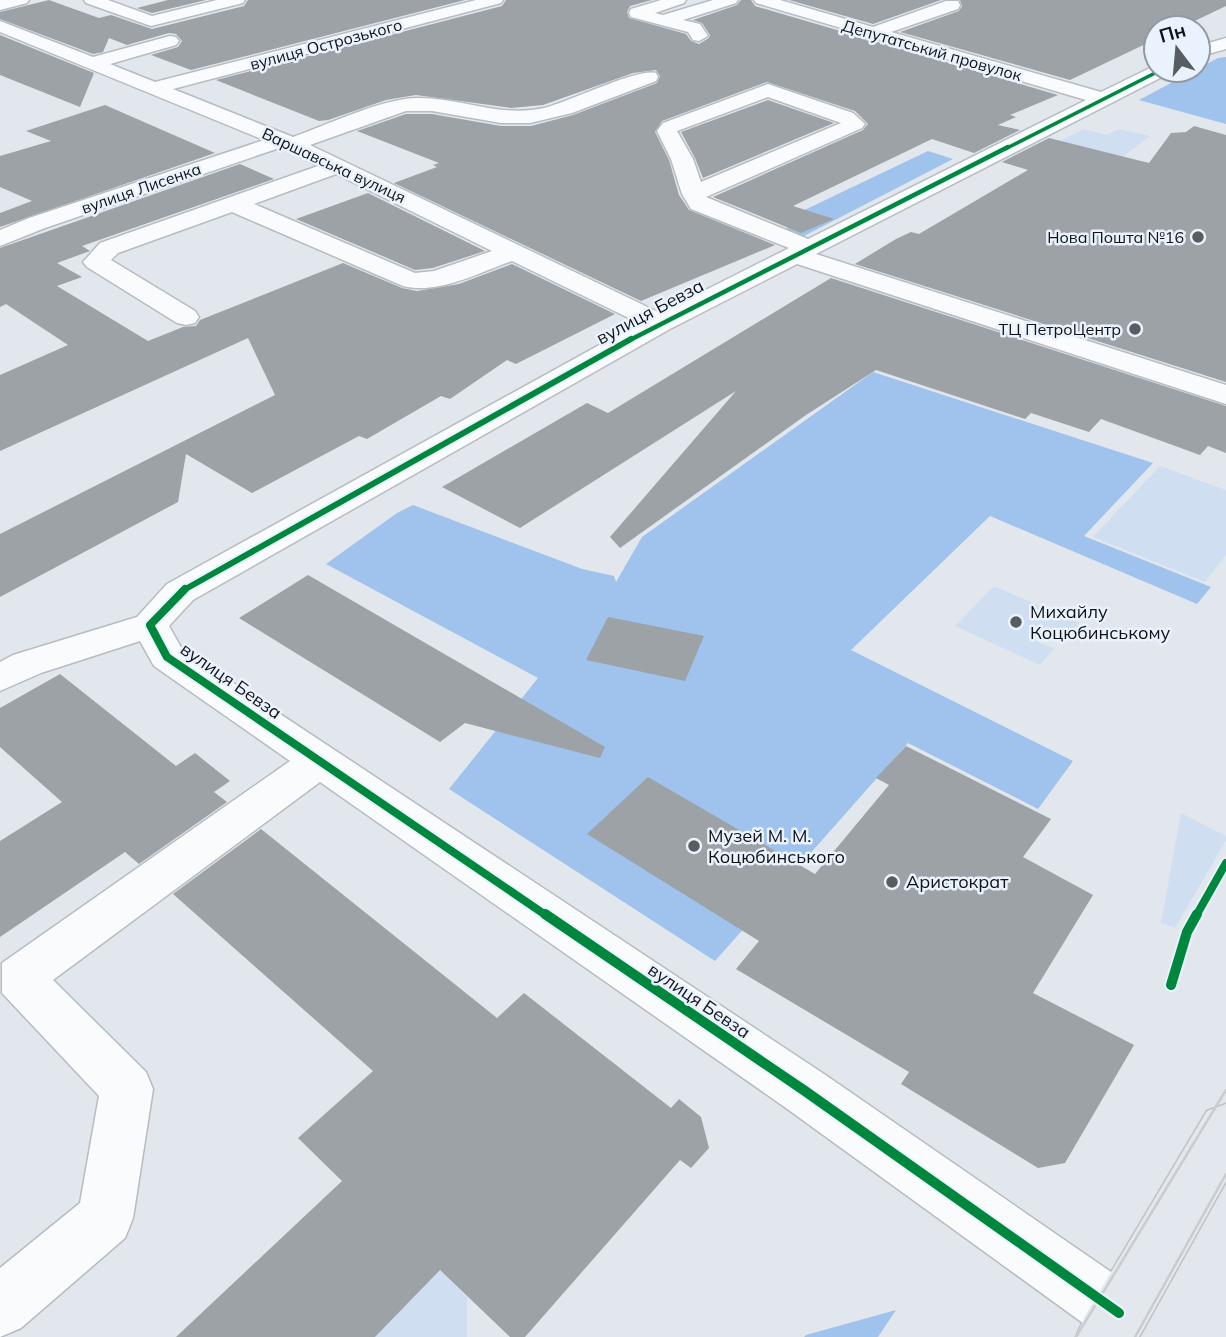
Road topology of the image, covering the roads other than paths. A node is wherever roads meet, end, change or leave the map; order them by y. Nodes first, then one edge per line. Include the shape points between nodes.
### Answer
1 (21, 0) edge
2 (92, 0) edge
3 (237, 0) edge
4 (495, 0) edge
5 (678, 0) edge
6 (730, 0) edge
7 (762, 0) edge
8 (805, 0) edge
9 (0, 5) edge
10 (952, 5) dead end
11 (784, 7) junction
12 (664, 20) junction
13 (0, 26) edge
14 (872, 33) junction
15 (699, 36) dead end
16 (170, 41) dead end
17 (93, 62) junction
18 (649, 76) dead end
19 (1142, 80) edge
20 (157, 87) junction
21 (1103, 99) junction
22 (287, 142) junction
23 (338, 166) junction
24 (693, 194) junction
25 (234, 204) junction
26 (0, 239) edge
27 (802, 251) junction
28 (514, 252) junction
29 (187, 317) dead end
30 (660, 323) junction
31 (1226, 395) edge
32 (150, 625) junction
33 (0, 678) edge
34 (319, 762) junction
35 (1226, 1129) edge
36 (0, 1307) edge
37 (1113, 1325) edge

1 - 9 street
2 - 3 street via 151,21
4 - 20 street, вулиця Острозького
5 - 12 street via 637,13
6 - 12 street
7 - 11 street, Депутатський провулок
8 - 11 street
10 - 14 street
11 - 14 street, Депутатський провулок
12 - 15 street via 694,28
13 - 17 street, Варшавська вулиця
14 - 21 street, Депутатський провулок
16 - 17 street
17 - 20 street, Варшавська вулиця
18 - 22 street, вулиця Лисенка via 526,117 418,103
19 - 21 street, вулиця Бевза
20 - 22 street, Варшавська вулиця
21 - 27 street, вулиця Бевза
22 - 23 street, Варшавська вулиця
22 - 26 street, вулиця Лисенка
23 - 25 street
23 - 28 street, Варшавська вулиця
24 - 24 street via 706,189 855,124 768,90 670,127 667,131
24 - 27 street via 699,205
25 - 28 street via 412,281 438,278
25 - 29 street via 109,248 96,262
27 - 30 street, вулиця Бевза
27 - 31 street
28 - 30 street, Варшавська вулиця
30 - 32 street, вулиця Бевза via 180,592
32 - 33 street via 27,664
32 - 34 street, вулиця Бевза via 167,657
34 - 36 street via 19,978 127,1089 105,1219
34 - 37 street, вулиця Бевза via 805,1091
35 - 37 main road

